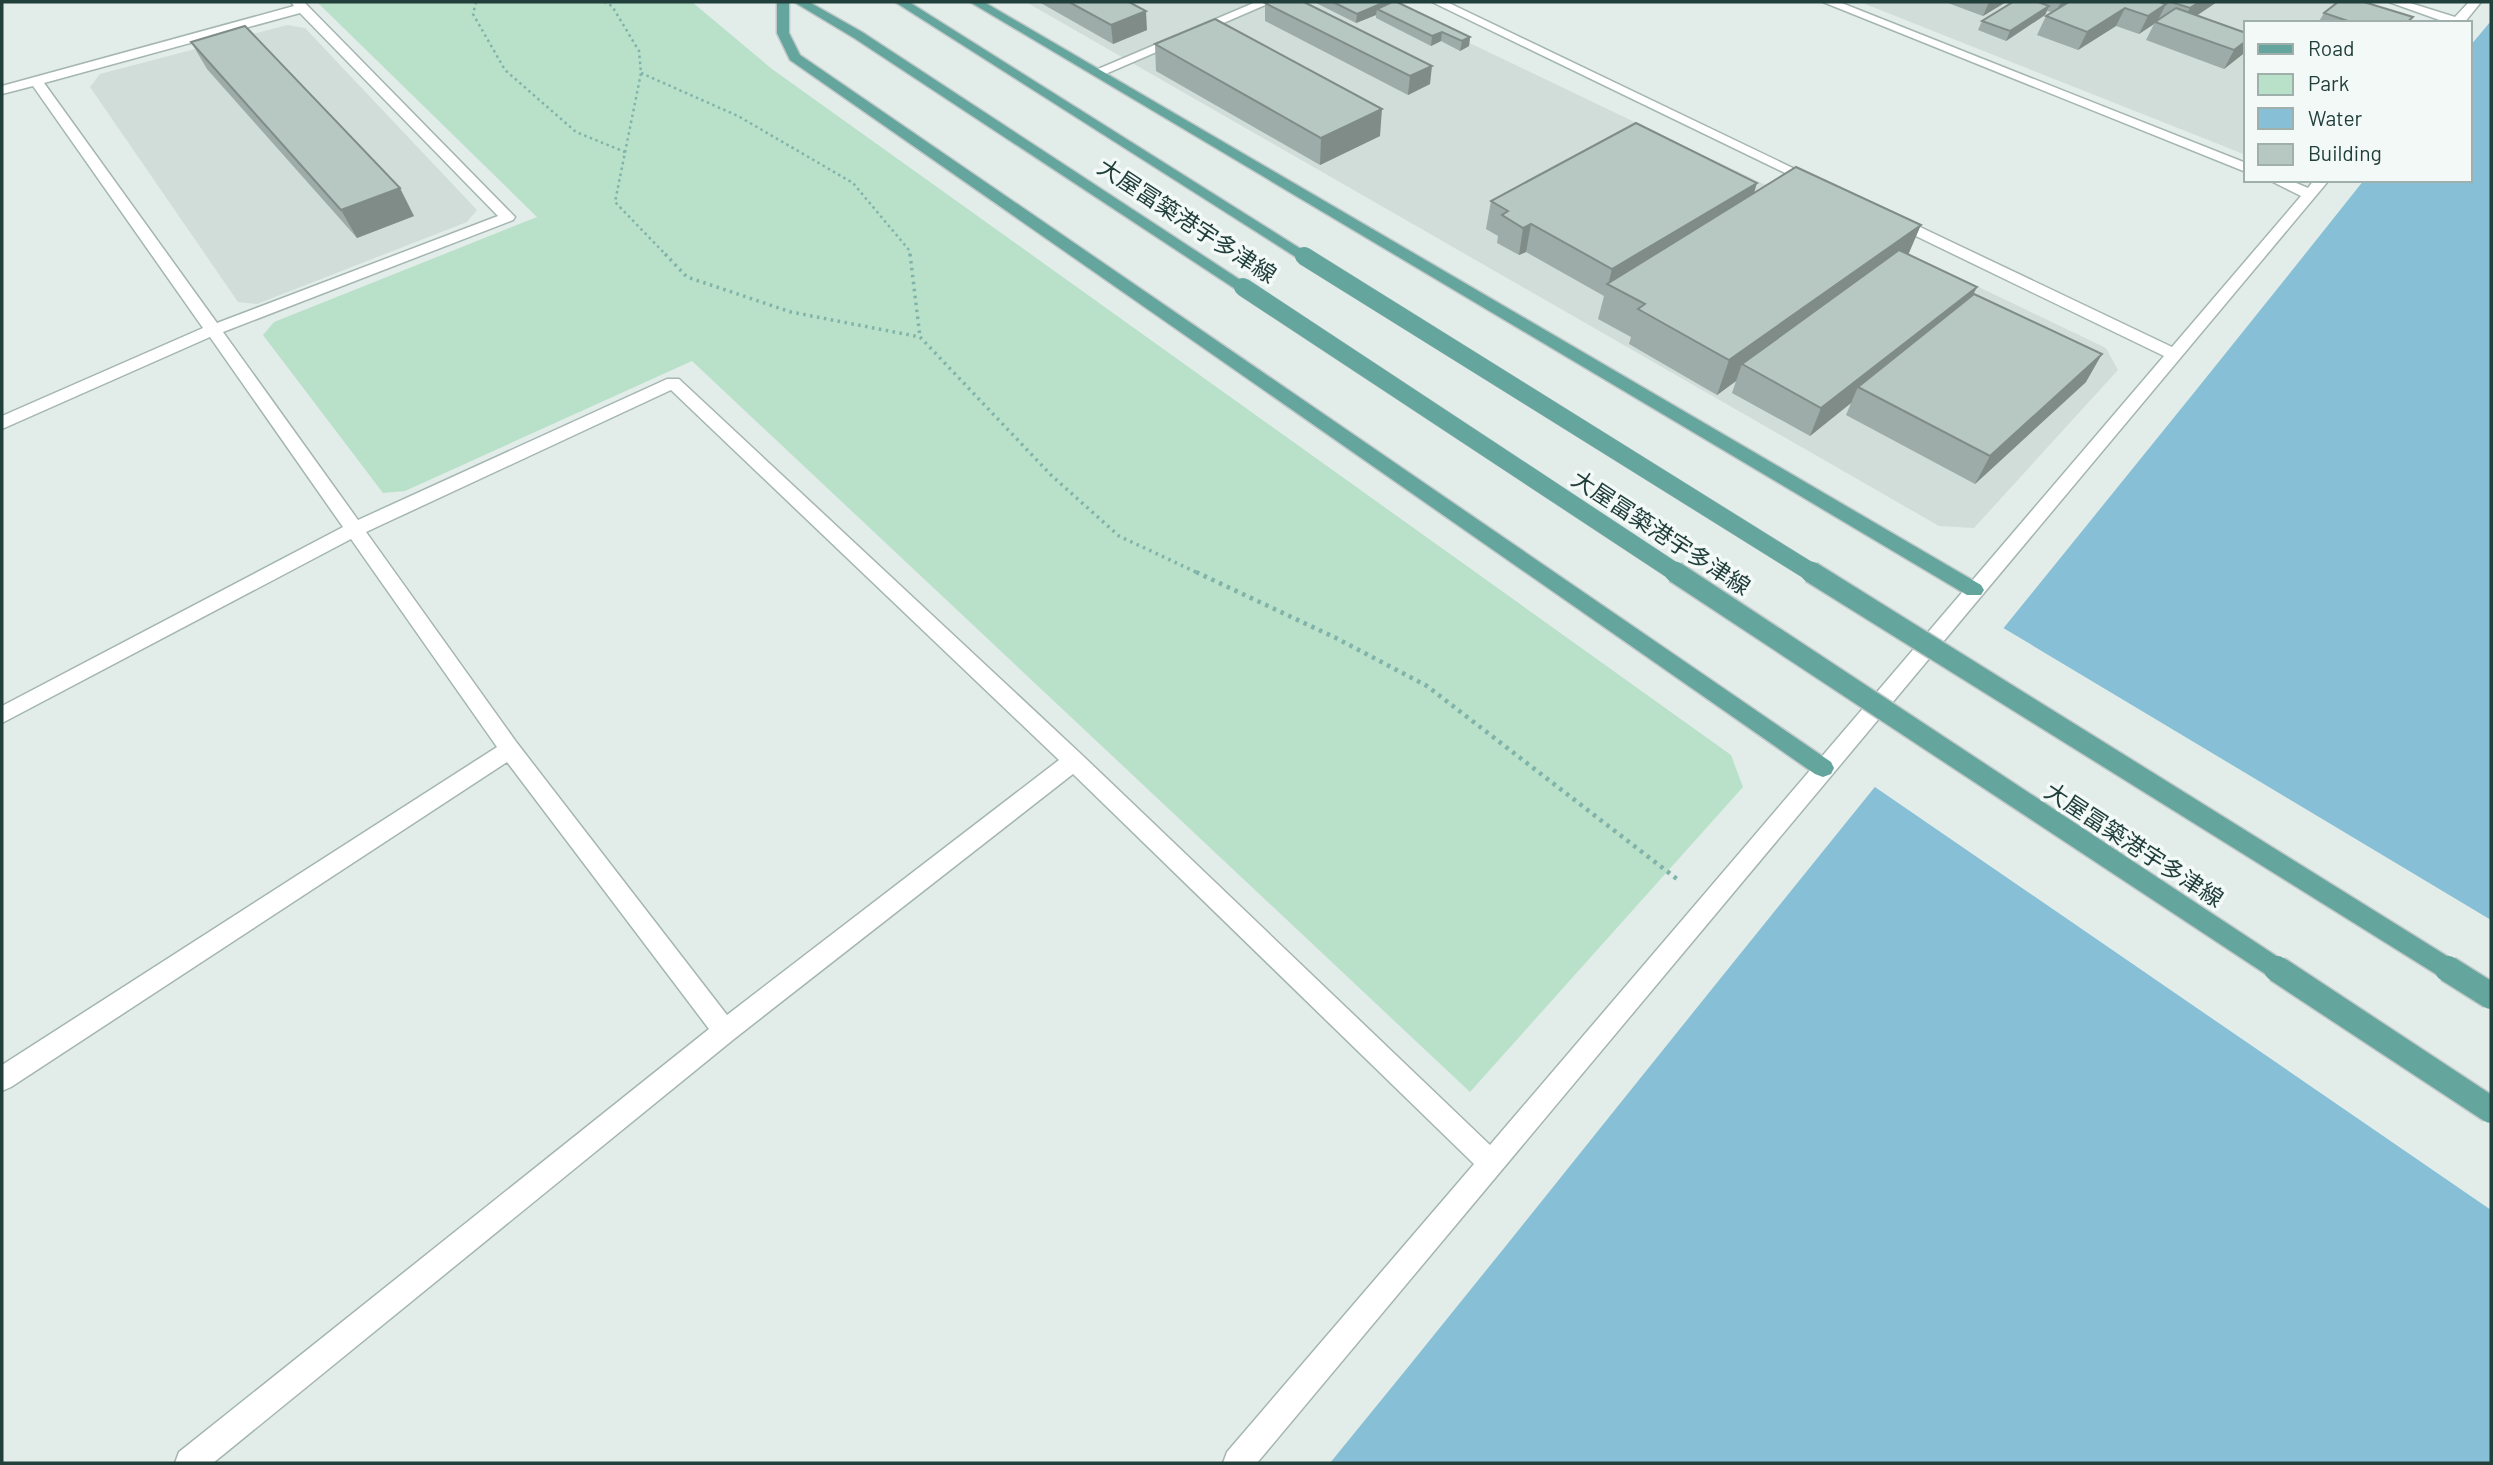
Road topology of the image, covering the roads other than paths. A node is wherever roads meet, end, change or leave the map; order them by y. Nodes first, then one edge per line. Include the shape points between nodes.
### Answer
1 (783, 2) edge
2 (800, 2) edge
3 (901, 2) edge
4 (976, 2) edge
5 (1266, 2) edge
6 (1438, 2) edge
7 (1829, 2) edge
8 (2395, 2) edge
9 (2475, 2) edge
10 (300, 5) edge
11 (2455, 21) edge
12 (2459, 21) edge
13 (1098, 72) junction
14 (36, 80) junction
15 (2, 90) edge
16 (2244, 167) edge
17 (2287, 182) edge
18 (1824, 187) edge
19 (2316, 187) edge
20 (1874, 211) edge
21 (213, 330) junction
22 (2173, 354) junction
23 (2, 424) edge
24 (355, 529) junction
25 (1973, 590) junction
26 (2, 715) edge
27 (510, 749) junction
28 (1074, 761) junction
29 (1824, 768) junction
30 (2491, 996) edge
31 (725, 1031) junction
32 (2, 1079) edge
33 (2491, 1110) edge
34 (1491, 1163) junction
35 (190, 1463) edge
36 (1238, 1463) edge

1 - 29 main road via 783,33 795,57
2 - 33 main road, 大屋冨築港宇多津線, bridge via 858,35 1243,287
3 - 30 main road, 大屋冨築港宇多津線, bridge
4 - 13 main road
5 - 13 street
6 - 18 street
7 - 16 street
8 - 11 street
9 - 12 street
10 - 14 street
10 - 21 street via 508,217
13 - 25 main road
14 - 15 street
14 - 21 street
17 - 19 street
19 - 22 street
20 - 22 street
21 - 23 street
21 - 24 street
22 - 25 street
24 - 26 street
24 - 27 street
24 - 28 street via 673,383
25 - 29 street
27 - 31 street
27 - 32 street
28 - 31 street
28 - 34 street
29 - 34 street
31 - 35 street
34 - 36 street

